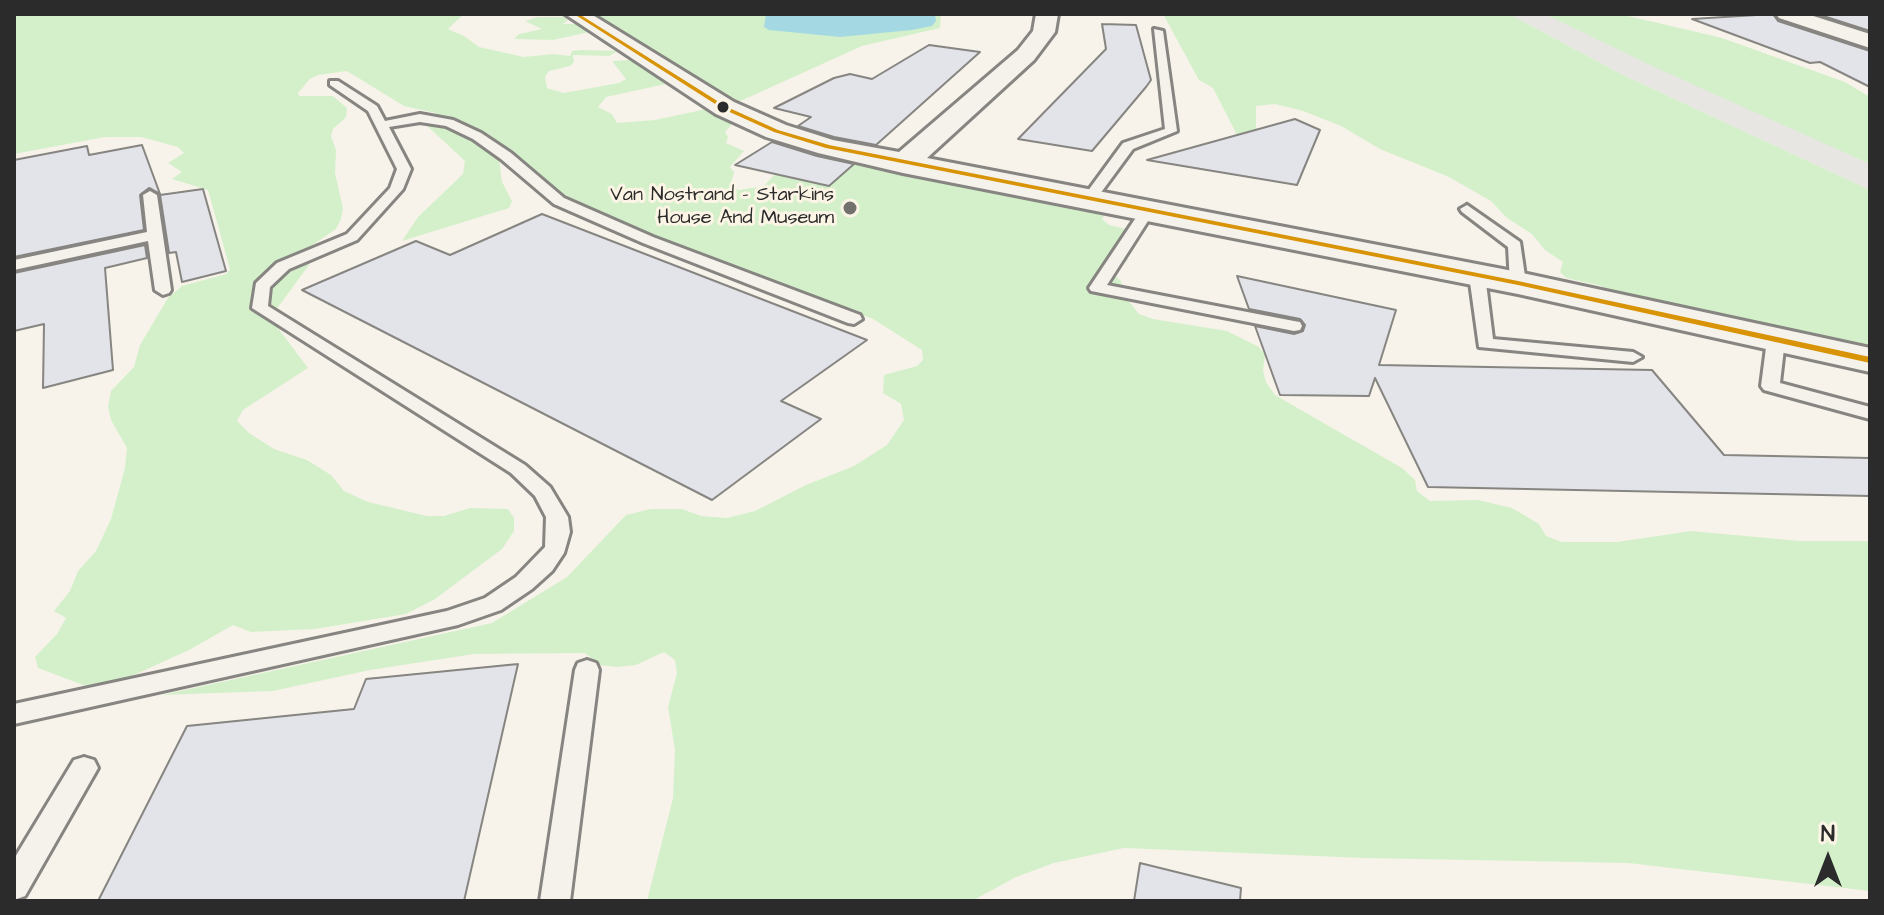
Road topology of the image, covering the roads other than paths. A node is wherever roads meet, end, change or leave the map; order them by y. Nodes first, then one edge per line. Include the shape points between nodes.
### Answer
1 (576, 14) edge
2 (1047, 14) edge
3 (1786, 14) edge
4 (1158, 31) dead end
5 (1870, 41) edge
6 (334, 83) dead end
7 (381, 125) junction
8 (903, 164) junction
9 (150, 195) dead end
10 (1089, 199) junction
11 (1467, 209) dead end
12 (1148, 210) junction
13 (155, 235) junction
14 (14, 265) edge
15 (1477, 275) junction
16 (1518, 283) junction
17 (163, 290) dead end
18 (854, 319) dead end
19 (1294, 326) dead end
20 (1776, 340) junction
21 (1633, 357) dead end
22 (1870, 360) edge
23 (1870, 413) edge
24 (587, 670) dead end
25 (14, 714) edge
26 (84, 768) dead end
27 (14, 886) edge
28 (555, 901) edge

1 - 8 main road via 725,108 815,144
2 - 8 main road via 1044,32 1026,55
3 - 5 street
4 - 10 lane via 1171,131 1128,146
6 - 7 lane via 373,109
7 - 18 lane via 420,118 449,123 477,136 571,207
7 - 25 lane via 404,169 396,189 352,237 283,266 262,286 260,308 518,469 543,492 557,517 556,548 514,590 493,604 450,619
8 - 10 main road
9 - 13 lane
10 - 12 main road
11 - 16 lane via 1515,245
12 - 15 main road
12 - 19 lane via 1097,288
13 - 14 lane
13 - 17 lane
15 - 16 main road
15 - 21 lane via 1485,343
16 - 20 main road
20 - 22 main road
20 - 23 lane via 1770,386
24 - 28 lane
26 - 27 lane

